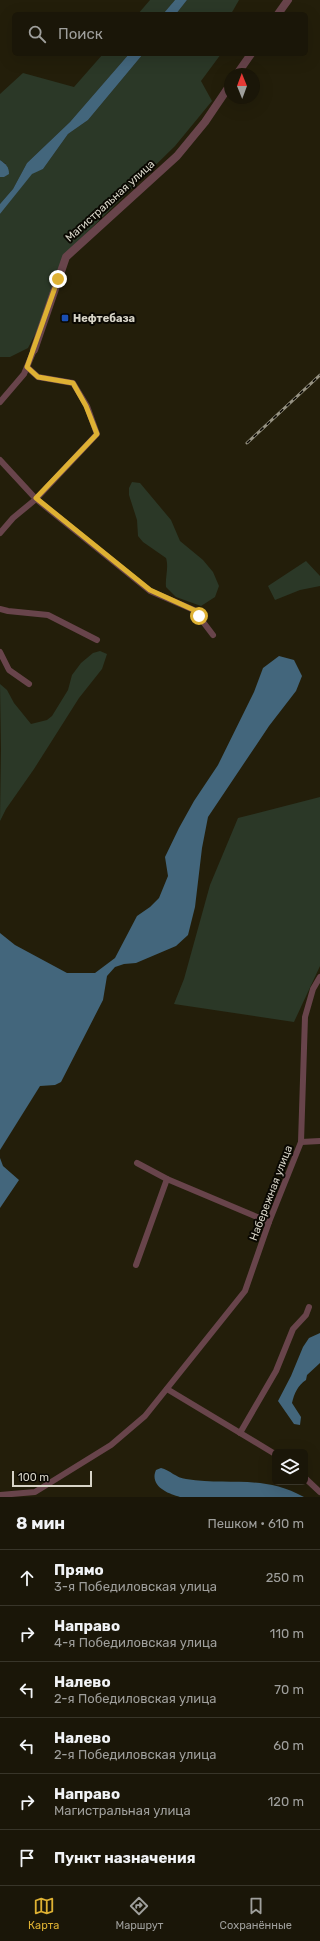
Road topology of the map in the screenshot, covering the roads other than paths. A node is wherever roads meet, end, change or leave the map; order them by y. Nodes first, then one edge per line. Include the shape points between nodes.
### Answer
1 (288, 0) edge
2 (279, 12) edge
3 (250, 56) edge
4 (241, 68) edge
5 (224, 94) edge
6 (34, 350) joint
7 (27, 367) junction
8 (0, 402) edge
9 (0, 460) edge
10 (36, 498) junction
11 (0, 533) edge
12 (0, 608) edge
13 (213, 635) dead end
14 (96, 640) dead end
15 (0, 652) edge
16 (29, 684) dead end
17 (320, 977) edge
18 (320, 1141) edge
19 (301, 1142) junction
20 (137, 1163) dead end
21 (167, 1179) junction
22 (269, 1222) junction
23 (136, 1265) dead end
24 (309, 1307) dead end
25 (167, 1389) junction
26 (240, 1433) junction
27 (272, 1452) edge
28 (308, 1481) edge
29 (320, 1492) edge
30 (0, 1495) edge

1 - 2 street
3 - 4 street
5 - 6 street, Магистральная улица via 177,156 66,257
6 - 7 street
7 - 8 street
7 - 10 street via 38,377 73,383 97,434
9 - 10 street
10 - 11 street
10 - 13 street via 150,590 194,610
12 - 14 street via 48,615
15 - 16 street via 9,670
17 - 19 street, Набережная улица via 313,989 305,1018
18 - 19 street
19 - 22 street, Набережная улица
20 - 21 street
21 - 22 street
21 - 23 street
22 - 25 street, Набережная улица via 245,1291
24 - 26 street via 293,1329 276,1371
25 - 26 street
25 - 30 street, Набережная улица via 145,1416 111,1445 35,1492
26 - 27 street
28 - 29 street

